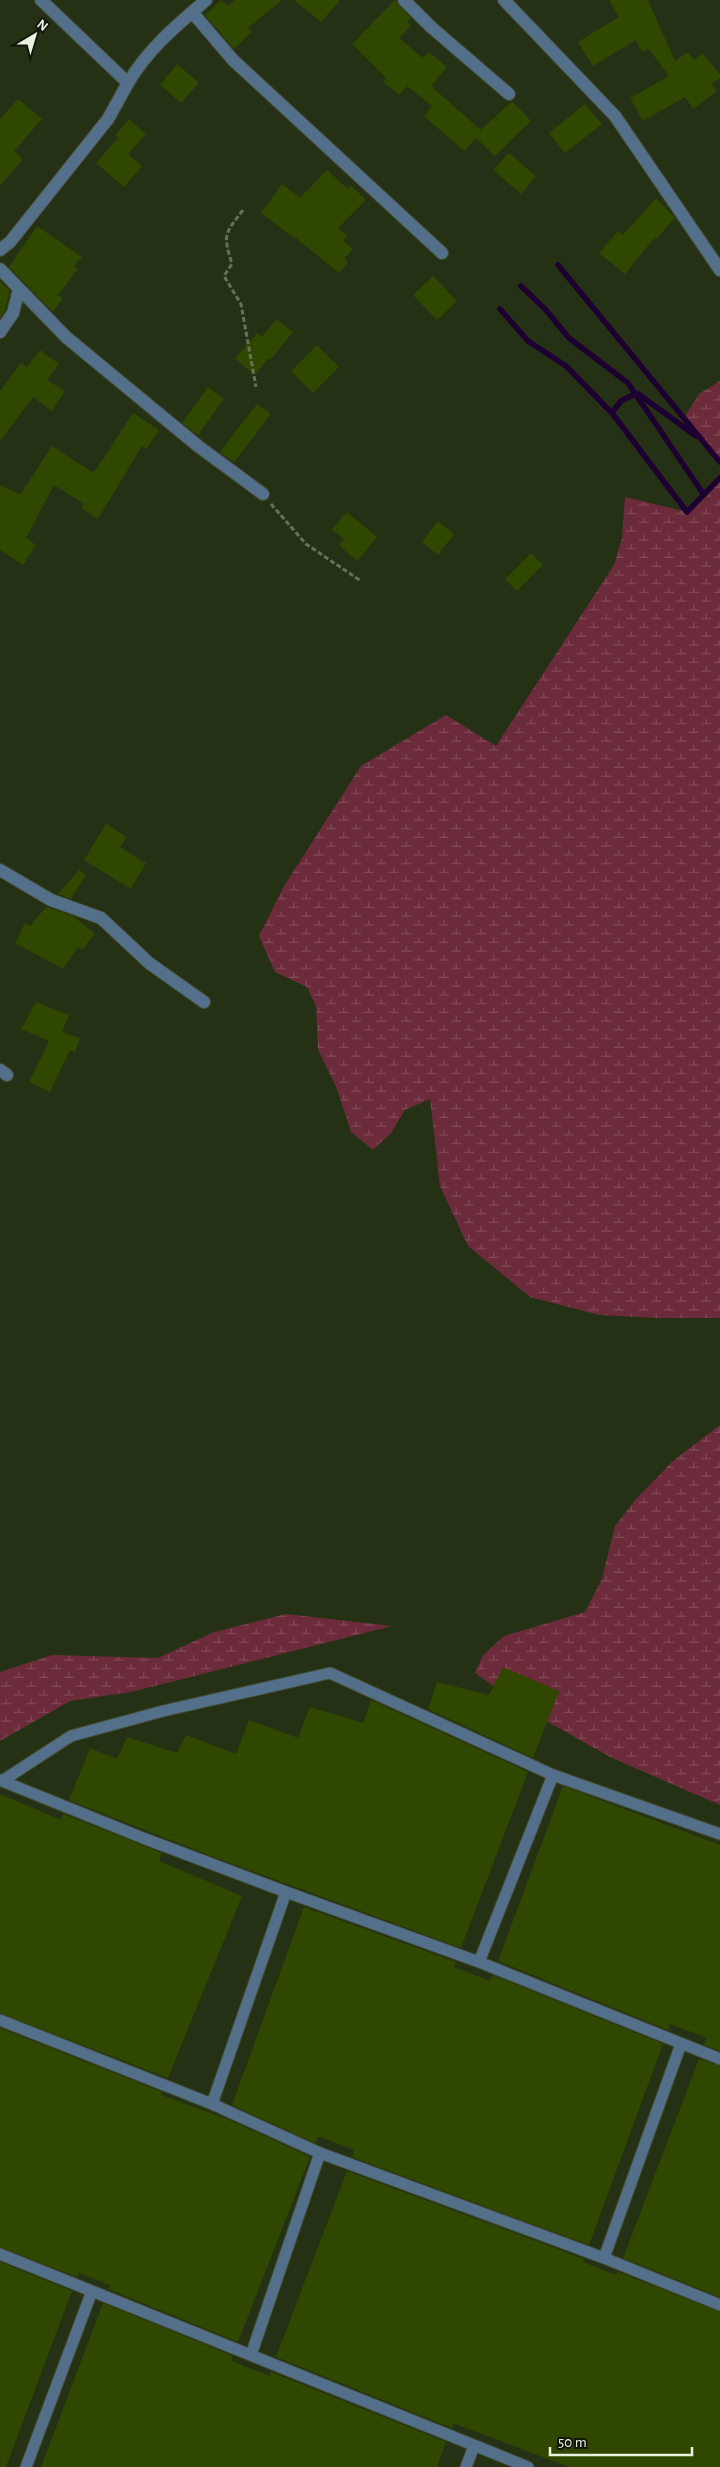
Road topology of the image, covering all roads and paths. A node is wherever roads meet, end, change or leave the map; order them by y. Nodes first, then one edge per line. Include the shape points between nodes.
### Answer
1 (42, 0) edge
2 (206, 0) edge
3 (404, 0) edge
4 (504, 0) edge
5 (192, 12) junction
6 (128, 83) junction
7 (509, 94) dead end
8 (242, 210) dead end
9 (0, 250) edge
10 (442, 253) dead end
11 (0, 268) edge
12 (720, 270) edge
13 (19, 289) junction
14 (0, 332) edge
15 (256, 387) dead end
16 (263, 494) joint
17 (360, 581) dead end
18 (0, 870) edge
19 (204, 1002) dead end
20 (553, 1775) junction
21 (1, 1781) edge
22 (720, 1834) edge
23 (286, 1892) junction
24 (479, 1962) junction
25 (0, 2020) edge
26 (681, 2044) junction
27 (720, 2059) edge
28 (212, 2104) junction
29 (320, 2153) junction
30 (0, 2254) edge
31 (604, 2258) junction
32 (92, 2291) junction
33 (720, 2305) edge
34 (250, 2355) junction
35 (474, 2446) junction
36 (26, 2467) edge
37 (466, 2467) edge
38 (528, 2467) edge

1 - 6 street
2 - 5 street
3 - 7 street
4 - 12 street via 615,116
5 - 6 street via 142,60
5 - 10 street via 233,60
6 - 9 street via 108,119 10,242
8 - 15 path via 228,229 225,240 232,264 224,276 241,304
11 - 13 street
13 - 14 street via 13,313
13 - 16 street via 66,337 198,446
16 - 17 path via 306,544
18 - 19 street via 51,900 101,918 149,963
20 - 21 lane via 330,1672 71,1736
20 - 22 lane
20 - 24 lane
21 - 23 lane
23 - 24 lane
23 - 28 lane
24 - 26 lane
25 - 28 lane
26 - 27 lane
26 - 31 lane
28 - 29 lane
29 - 31 lane
29 - 34 lane
30 - 32 lane
31 - 33 lane
32 - 34 lane
32 - 36 lane
34 - 35 lane
35 - 37 lane
35 - 38 lane

